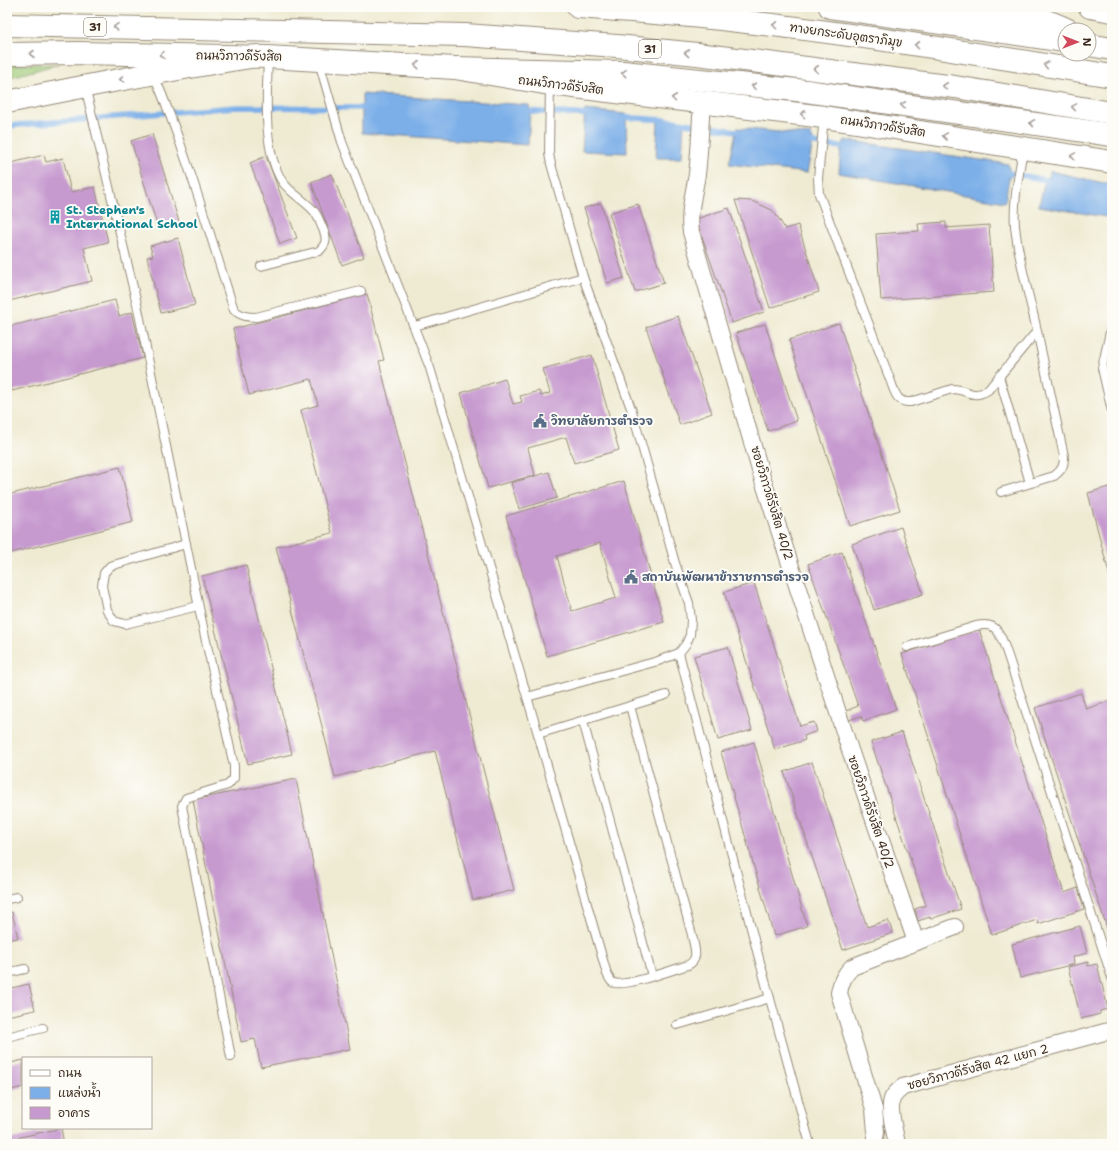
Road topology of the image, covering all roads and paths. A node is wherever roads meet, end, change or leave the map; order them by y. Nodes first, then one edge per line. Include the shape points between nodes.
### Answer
1 (578, 7) edge
2 (830, 7) edge
3 (890, 7) edge
4 (989, 7) edge
5 (1090, 7) edge
6 (1112, 11) edge
7 (1057, 24) edge
8 (7, 25) edge
9 (1057, 30) edge
10 (1057, 40) edge
11 (7, 54) edge
12 (262, 57) junction
13 (318, 59) junction
14 (456, 68) junction
15 (153, 74) junction
16 (1112, 76) edge
17 (550, 84) junction
18 (85, 86) junction
19 (7, 102) edge
20 (701, 111) junction
21 (1112, 113) edge
22 (824, 117) junction
23 (1112, 135) edge
24 (1024, 148) junction
25 (1112, 162) edge
26 (261, 266) dead end
27 (583, 277) junction
28 (361, 291) dead end
29 (1112, 323) edge
30 (415, 326) junction
31 (1037, 331) junction
32 (999, 376) junction
33 (1112, 411) edge
34 (1030, 483) junction
35 (1001, 492) dead end
36 (186, 544) junction
37 (198, 606) junction
38 (907, 647) dead end
39 (679, 653) junction
40 (666, 695) dead end
41 (527, 697) junction
42 (630, 706) junction
43 (583, 721) junction
44 (538, 734) junction
45 (17, 897) dead end
46 (7, 899) edge
47 (955, 927) dead end
48 (916, 942) junction
49 (25, 969) dead end
50 (7, 974) edge
51 (652, 976) junction
52 (1112, 978) edge
53 (770, 998) junction
54 (677, 1025) dead end
55 (43, 1028) dead end
56 (1112, 1030) edge
57 (7, 1037) edge
58 (231, 1057) dead end
59 (810, 1144) edge
60 (874, 1144) edge
61 (896, 1144) edge

16 -> 1 main road, ทางยกระดับอุตราภิมุข via 969,52 810,30
2 - 10 main road, ทางยกระดับอุตราภิมุข
3 - 9 main road via 992,18
4 - 7 main road
5 - 6 main road
21 -> 8 main road, 31 via 955,87 704,54 617,46 465,35
12 -> 11 main road, ถนนวิภาวดีรังสิต / 31
12 - 13 main road, ถนนวิภาวดีรังสิต / 31
12 - 15 main road
12 - 26 lane via 268,135 276,170 283,183 315,212 326,242 319,251
14 -> 13 main road, ถนนวิภาวดีรังสิต / 31
13 - 30 lane via 342,142
14 - 17 main road, ถนนวิภาวดีรังสิต / 31
23 -> 14 main road via 806,92 623,72
15 -> 18 main road
15 - 28 lane via 177,135 234,310 240,315 256,317
20 -> 17 main road, ถนนวิภาวดีรังสิต / 31
17 - 27 lane via 549,154
18 - 19 main road
18 - 36 lane via 137,304
22 -> 20 main road, ถนนวิภาวดีรังสิต / 31
20 - 48 street, ซอยวิภาวดีรังสิต 40/2 via 697,165 690,205 691,232 767,492 850,750
24 -> 22 main road, ถนนวิภาวดีรังสิต / 31
22 - 32 lane via 820,142 819,194 897,397 905,402 952,389 982,394
25 -> 24 main road, ถนนวิภาวดีรังสิต / 31
24 - 31 lane via 1019,172 1015,225
27 - 30 lane
27 - 39 lane via 632,412 688,603 690,635
29 - 33 lane via 1102,362
30 - 41 lane via 430,368
31 - 32 lane
31 - 34 lane via 1064,465 1054,476
32 - 34 lane
34 - 35 lane
36 - 37 lane
36 - 37 lane via 110,566 104,573 102,586 107,610 114,621 125,624
37 - 58 lane via 234,766 234,778 228,785 186,798 182,806
38 - 52 lane via 976,626 986,625 998,632
39 - 41 lane
39 - 53 lane
40 - 42 lane
41 - 44 lane
42 - 43 lane
42 - 51 lane via 696,958 688,965
43 - 44 lane
43 - 51 lane
44 - 51 lane via 607,974 611,981 617,984
45 - 46 lane
47 - 48 street
48 - 60 street via 852,967 840,983 839,993 874,1109
49 - 50 lane
53 - 54 lane
53 - 59 lane
55 - 57 lane
56 - 61 street, ซอยวิภาวดีรังสิต 42 แยก 2 via 903,1087 892,1098

